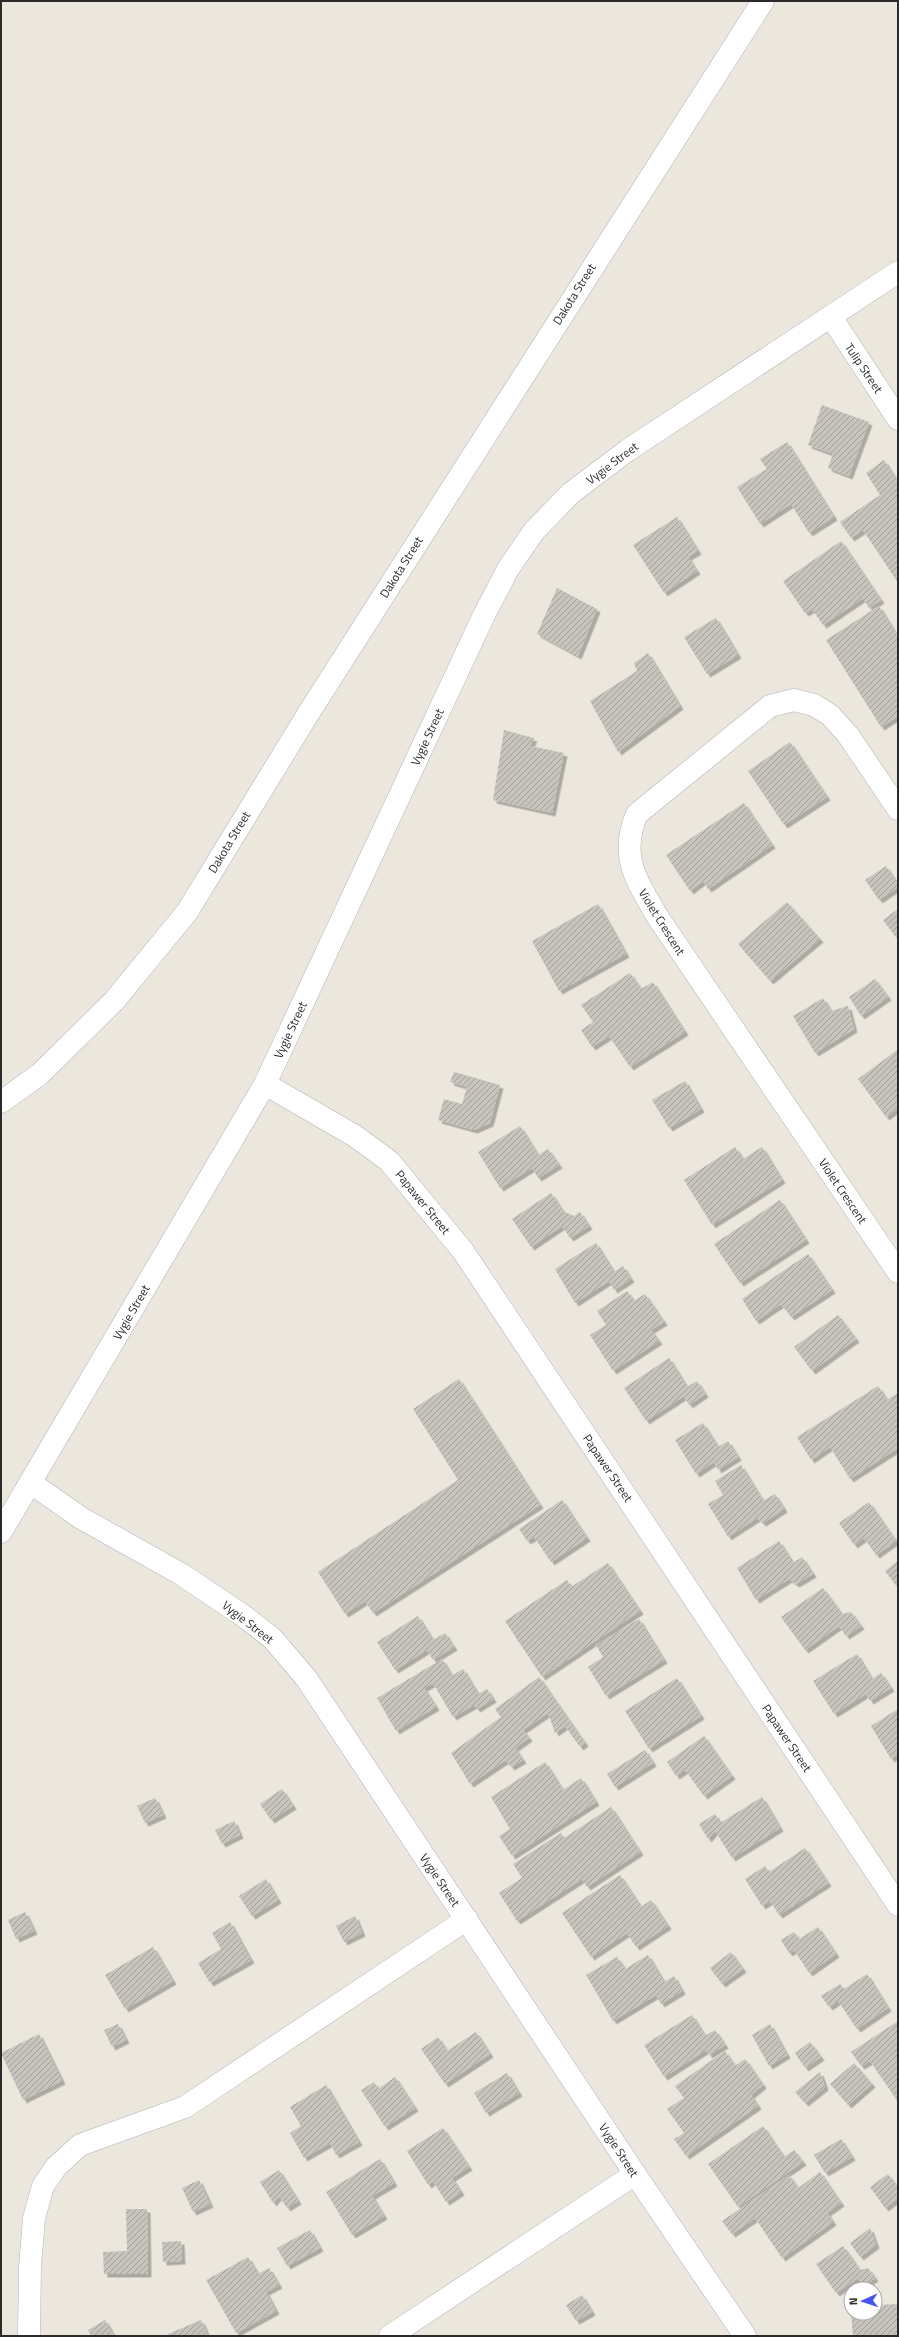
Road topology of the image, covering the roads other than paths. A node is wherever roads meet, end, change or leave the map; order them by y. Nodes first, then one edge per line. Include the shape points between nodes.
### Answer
1 (763, 1) edge
2 (898, 272) edge
3 (831, 317) junction
4 (898, 419) edge
5 (898, 809) edge
6 (265, 1084) junction
7 (1, 1102) edge
8 (898, 1272) edge
9 (31, 1483) junction
10 (1, 1532) edge
11 (898, 1905) edge
12 (467, 1919) junction
13 (635, 2174) junction
14 (29, 2336) edge
15 (390, 2336) edge
16 (745, 2336) edge

1 - 7 street, Dakota Street via 316,700 186,912 114,1001 40,1074
2 - 3 street, Vygie Street
3 - 4 street, Tulip Street
3 - 6 street, Vygie Street via 628,450 571,493 534,531 508,569 484,615
5 - 8 street, Violet Crescent via 848,735 830,715 814,706 794,700 770,706 637,814 630,832 630,854 636,879 656,916
6 - 9 street, Vygie Street
6 - 11 street, Papawer Street via 355,1136 389,1161 463,1251
9 - 10 street
9 - 12 street, Vygie Street via 81,1518 181,1574 272,1638 306,1678
12 - 13 street, Vygie Street
12 - 14 street via 185,2107 80,2146 56,2167 43,2186 34,2218
13 - 15 street
13 - 16 street, Vygie Street

